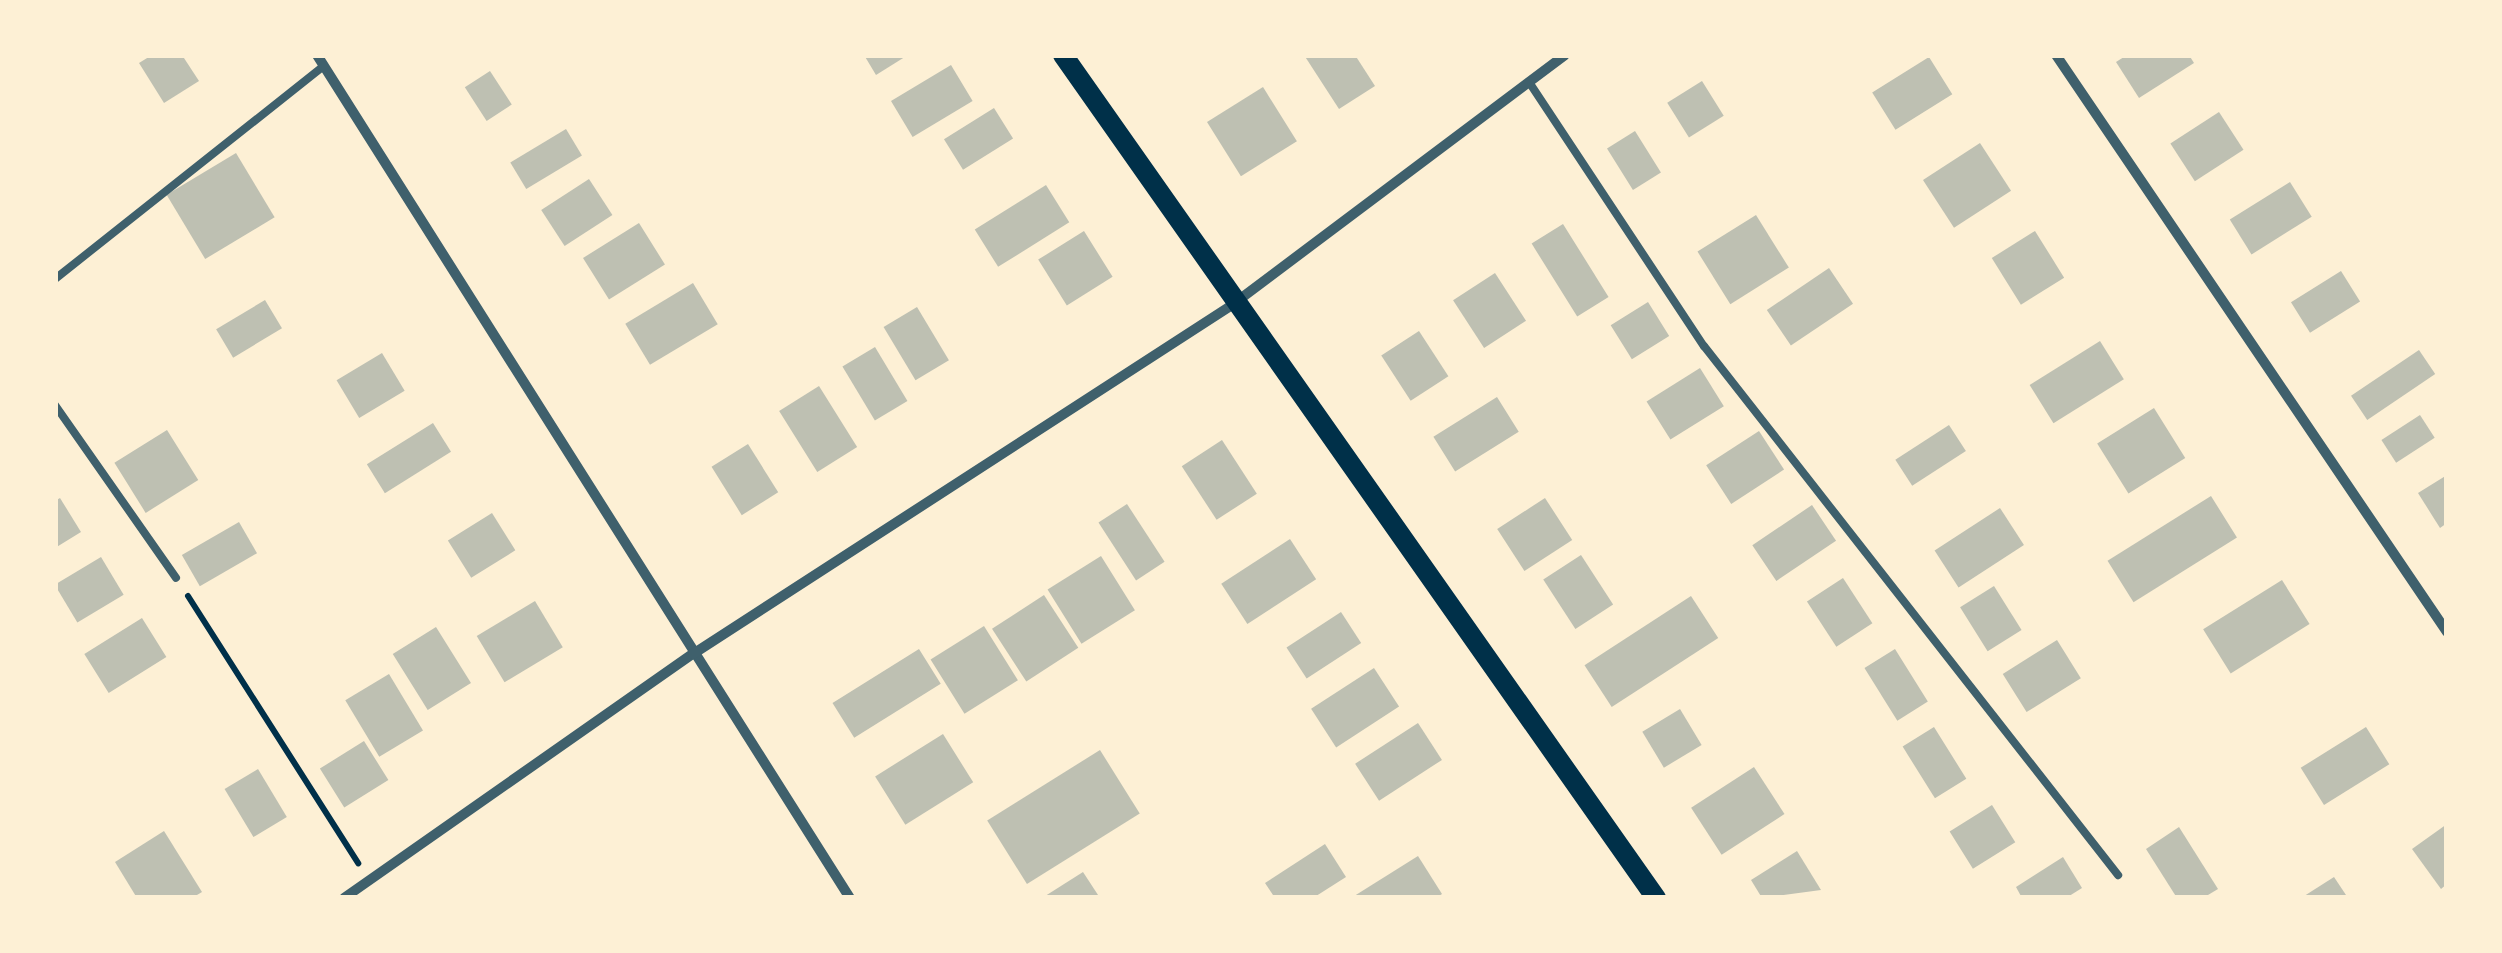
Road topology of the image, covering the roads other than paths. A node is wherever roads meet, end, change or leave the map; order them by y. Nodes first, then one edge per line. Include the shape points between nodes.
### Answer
1 (1063, 55) edge
2 (1565, 55) edge
3 (2056, 55) edge
4 (321, 60) edge
5 (1529, 82) junction
6 (55, 279) edge
7 (1232, 304) junction
8 (55, 405) edge
9 (176, 578) road end
10 (2447, 632) edge
11 (692, 654) junction
12 (2118, 875) dead end
13 (344, 898) edge
14 (850, 898) edge
15 (1656, 898) edge

1 - 7 main road
2 - 5 street
3 - 10 street
4 - 6 lane
4 - 11 street
5 - 7 street
5 - 12 lane via 1704,346
7 - 11 street
7 - 15 main road
8 - 9 lane
11 - 13 street
11 - 14 street

